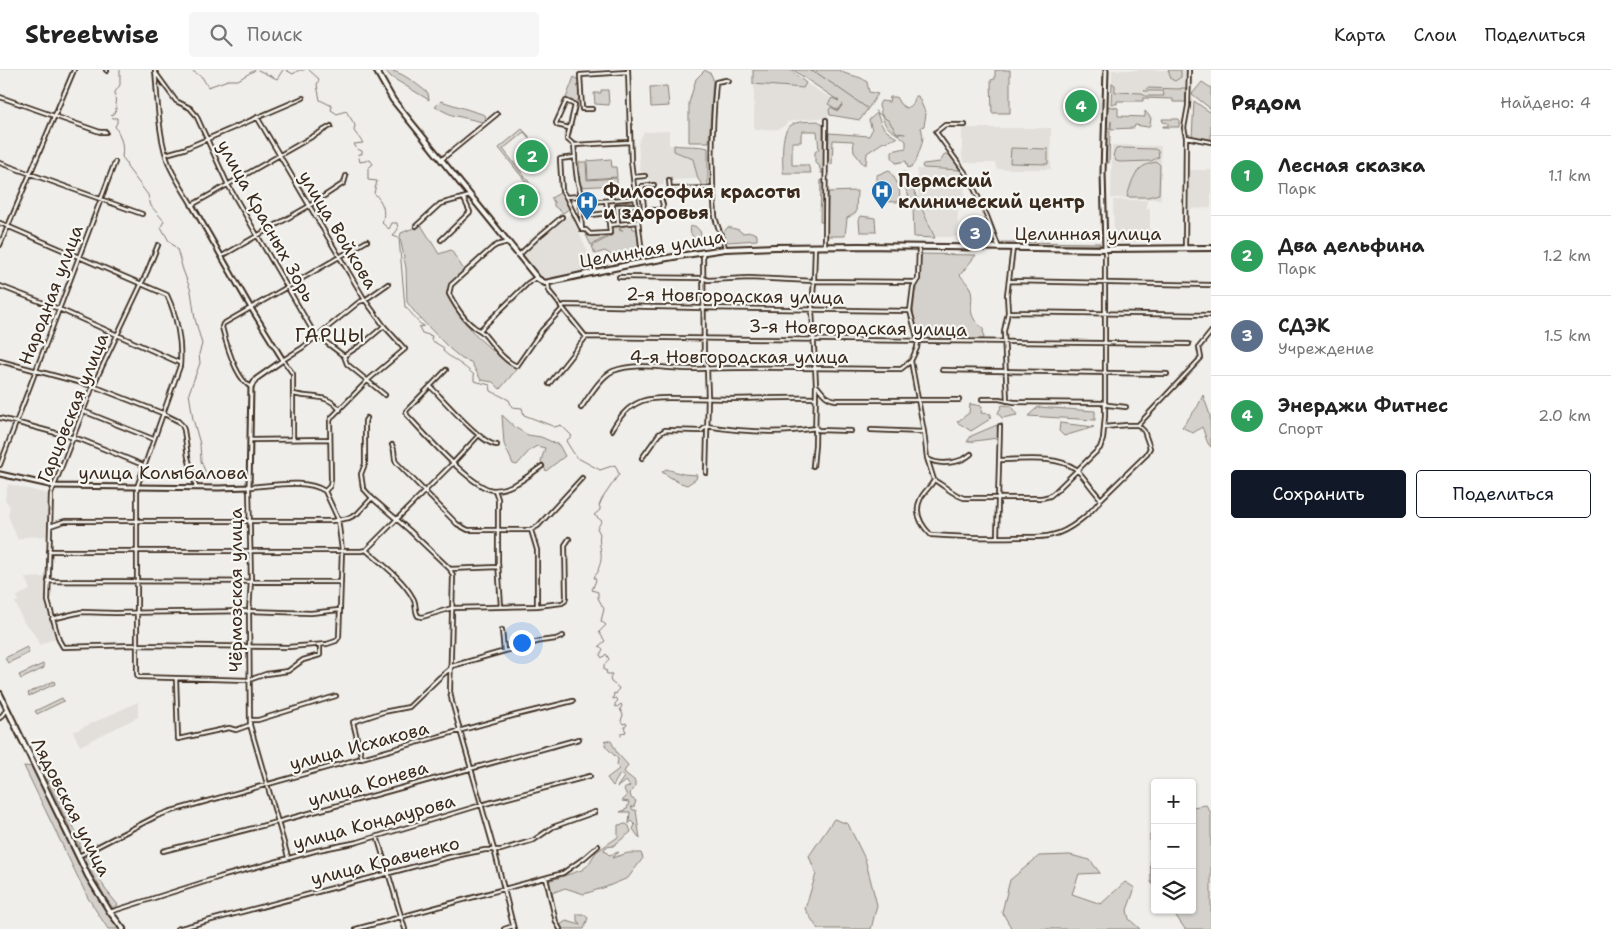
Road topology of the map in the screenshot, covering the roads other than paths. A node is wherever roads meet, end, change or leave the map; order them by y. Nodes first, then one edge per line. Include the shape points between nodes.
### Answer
1 (74, 70) edge
2 (376, 70) edge
3 (1106, 70) edge
4 (1189, 70) edge
5 (155, 71) edge
6 (622, 71) edge
7 (628, 71) edge
8 (728, 82) dead end
9 (0, 97) edge
10 (303, 98) dead end
11 (592, 109) dead end
12 (496, 114) dead end
13 (54, 116) junction
14 (257, 117) junction
15 (826, 120) dead end
16 (965, 125) dead end
17 (331, 126) dead end
18 (569, 128) junction
19 (106, 132) dead end
20 (1186, 137) junction
21 (207, 139) junction
22 (630, 142) junction
23 (1211, 142) edge
24 (574, 145) junction
25 (166, 154) junction
26 (279, 155) junction
27 (575, 157) junction
28 (441, 160) junction
29 (0, 162) edge
30 (115, 162) dead end
31 (30, 174) junction
32 (346, 176) dead end
33 (645, 176) dead end
34 (633, 177) junction
35 (669, 180) dead end
36 (228, 185) junction
37 (654, 185) dead end
38 (714, 188) junction
39 (642, 192) junction
40 (635, 193) junction
41 (470, 196) junction
42 (581, 196) junction
43 (566, 197) junction
44 (464, 198) junction
45 (635, 198) junction
46 (101, 199) junction
47 (606, 201) junction
48 (590, 202) junction
49 (192, 205) junction
50 (636, 205) junction
51 (308, 206) junction
52 (608, 213) junction
53 (142, 214) dead end
54 (562, 217) dead end
55 (638, 222) junction
56 (0, 223) edge
57 (610, 224) junction
58 (618, 224) junction
59 (8, 226) junction
60 (416, 226) dead end
61 (582, 230) junction
62 (258, 235) junction
63 (441, 240) dead end
64 (366, 241) dead end
65 (508, 242) junction
66 (158, 245) dead end
67 (0, 246) edge
68 (814, 246) junction
69 (825, 246) junction
70 (919, 247) junction
71 (999, 248) junction
72 (1013, 248) junction
73 (1185, 248) junction
74 (1211, 248) edge
75 (1105, 249) junction
76 (725, 250) junction
77 (703, 252) junction
78 (519, 255) junction
79 (222, 256) junction
80 (339, 256) junction
81 (78, 257) junction
82 (643, 262) junction
83 (537, 277) junction
84 (619, 277) dead end
85 (704, 278) junction
86 (814, 281) junction
87 (1009, 281) junction
88 (916, 282) junction
89 (140, 283) junction
90 (548, 283) junction
91 (388, 284) dead end
92 (1105, 284) junction
93 (1211, 285) edge
94 (0, 286) edge
95 (288, 286) junction
96 (365, 300) junction
97 (251, 308) junction
98 (562, 308) junction
99 (703, 308) junction
100 (59, 309) junction
101 (812, 309) junction
102 (910, 311) junction
103 (1008, 312) junction
104 (1105, 313) junction
105 (1211, 315) edge
106 (384, 326) junction
107 (480, 330) junction
108 (1211, 332) edge
109 (117, 334) junction
110 (317, 336) junction
111 (586, 338) junction
112 (703, 338) junction
113 (814, 340) junction
114 (918, 341) junction
115 (1006, 342) junction
116 (1104, 343) junction
117 (1189, 344) dead end
118 (344, 356) junction
119 (284, 360) junction
120 (0, 361) edge
121 (911, 361) junction
122 (180, 363) junction
123 (707, 368) junction
124 (816, 369) junction
125 (36, 370) junction
126 (446, 370) dead end
127 (942, 370) dead end
128 (1007, 371) junction
129 (1104, 373) junction
130 (1167, 374) dead end
131 (368, 380) junction
132 (548, 384) dead end
133 (816, 384) junction
134 (93, 386) junction
135 (430, 386) junction
136 (251, 387) junction
137 (294, 394) junction
138 (385, 395) dead end
139 (708, 397) junction
140 (816, 398) junction
141 (982, 399) dead end
142 (917, 400) junction
143 (959, 400) dead end
144 (1007, 401) junction
145 (1104, 403) junction
146 (1126, 407) dead end
147 (581, 408) dead end
148 (340, 410) junction
149 (83, 411) junction
150 (162, 413) junction
151 (0, 418) edge
152 (366, 418) dead end
153 (16, 422) junction
154 (1138, 425) junction
155 (707, 426) junction
156 (1000, 426) dead end
157 (1104, 427) junction
158 (816, 428) junction
159 (612, 430) dead end
160 (871, 430) dead end
161 (851, 431) dead end
162 (924, 432) junction
163 (478, 436) junction
164 (73, 438) junction
165 (293, 438) junction
166 (153, 439) junction
167 (330, 439) junction
168 (251, 440) junction
169 (497, 445) dead end
170 (392, 446) dead end
171 (971, 454) dead end
172 (642, 458) dead end
173 (927, 458) junction
174 (999, 460) junction
175 (453, 463) junction
176 (0, 465) edge
177 (144, 465) junction
178 (542, 466) dead end
179 (813, 466) dead end
180 (1078, 470) junction
181 (706, 473) dead end
182 (0, 474) edge
183 (582, 478) dead end
184 (934, 480) junction
185 (54, 486) junction
186 (136, 487) junction
187 (196, 487) junction
188 (249, 487) junction
189 (496, 490) junction
190 (325, 491) junction
191 (424, 491) junction
192 (372, 498) junction
193 (998, 498) junction
194 (1101, 499) junction
195 (338, 519) junction
196 (396, 519) junction
197 (137, 521) junction
198 (250, 521) junction
199 (50, 526) junction
200 (498, 529) junction
201 (531, 530) junction
202 (997, 537) junction
203 (568, 539) dead end
204 (342, 550) junction
205 (366, 550) junction
206 (49, 551) junction
207 (137, 551) junction
208 (250, 551) junction
209 (498, 567) junction
210 (450, 569) junction
211 (251, 580) junction
212 (48, 581) junction
213 (137, 581) junction
214 (341, 582) junction
215 (537, 606) junction
216 (501, 607) junction
217 (452, 608) junction
218 (339, 610) junction
219 (249, 611) junction
220 (136, 613) junction
221 (52, 618) junction
222 (502, 630) dead end
223 (563, 636) dead end
224 (136, 645) junction
225 (250, 646) junction
226 (320, 646) junction
227 (504, 651) junction
228 (451, 667) junction
229 (176, 679) junction
230 (249, 680) junction
231 (0, 694) edge
232 (336, 696) dead end
233 (572, 701) dead end
234 (7, 709) junction
235 (0, 718) edge
236 (251, 720) junction
237 (250, 725) junction
238 (461, 731) junction
239 (579, 739) dead end
240 (362, 759) junction
241 (472, 768) junction
242 (590, 776) dead end
243 (266, 784) junction
244 (481, 805) junction
245 (595, 812) dead end
246 (277, 822) junction
247 (377, 836) junction
248 (598, 846) dead end
249 (494, 849) junction
250 (163, 851) dead end
251 (78, 856) junction
252 (288, 858) junction
253 (388, 872) junction
254 (546, 878) junction
255 (503, 889) junction
256 (110, 912) junction
257 (401, 917) junction
258 (514, 928) edge
259 (123, 929) edge
260 (177, 929) edge
261 (356, 929) edge
262 (404, 929) edge
263 (504, 929) edge
264 (560, 929) edge

1 - 13 street
2 - 28 main road via 393,100
3 - 75 street
4 - 20 street
5 - 21 street, улица Красных Зорь via 176,101 196,115
5 - 25 street
6 - 7 street
6 - 11 street via 579,73 582,109
7 - 22 street
8 - 38 street via 716,82
9 - 13 street
10 - 14 street
12 - 28 street
13 - 19 street
13 - 31 street
14 - 21 street
14 - 26 street, улица Войкова
15 - 69 street
16 - 71 street via 945,125 936,132 969,178
17 - 26 street
18 - 18 street via 575,106 566,101 556,123
18 - 24 street via 567,139
20 - 23 street
20 - 73 street
21 - 25 street
21 - 36 street, улица Красных Зорь
22 - 24 street
22 - 34 street
24 - 27 street
25 - 49 street via 170,168
26 - 36 street
26 - 51 street, улица Войкова
27 - 42 street
27 - 43 street via 560,159 562,191
28 - 41 main road
29 - 31 street
30 - 46 street, Народная улица
31 - 46 street
31 - 59 street
32 - 51 street via 344,183
33 - 34 street
34 - 40 street
35 - 38 street via 670,189
36 - 49 street
36 - 62 street, улица Красных Зорь
37 - 39 street via 642,186
38 - 76 street via 717,225
39 - 39 street via 659,191 663,205 661,210 646,210
39 - 40 street
40 - 45 street
41 - 44 street
41 - 65 main road
42 - 43 street
42 - 48 street
42 - 61 street
43 - 61 street
44 - 60 street via 440,204
44 - 63 street via 470,212
45 - 47 street
45 - 50 street
46 - 53 street
46 - 81 street, Народная улица
47 - 48 street
47 - 52 street
48 - 52 street via 592,215
49 - 79 street
50 - 55 street
50 - 58 street via 617,206
51 - 62 street
51 - 80 street, улица Войкова
52 - 57 street
54 - 78 street
55 - 58 street
55 - 82 street
56 - 59 street
57 - 58 street
57 - 61 street via 610,233 590,234
59 - 67 street
59 - 81 street
62 - 79 street
62 - 95 street, улица Красных Зорь
64 - 80 street
65 - 78 main road
65 - 107 street via 492,248 451,285 449,294 457,307 472,326
66 - 89 street, Гарцовская улица
68 - 69 main road, Целинная улица
68 - 76 main road, Целинная улица
68 - 86 street
69 - 70 main road, Целинная улица
70 - 71 main road, Целинная улица
70 - 88 street
71 - 72 main road, Целинная улица
72 - 75 main road, Целинная улица
72 - 87 street
73 - 74 main road, Целинная улица
73 - 75 main road, Целинная улица
75 - 92 street
76 - 77 main road, Целинная улица
77 - 82 main road, Целинная улица
77 - 85 street
78 - 83 main road
79 - 97 street
80 - 95 street
80 - 96 street, улица Войкова
81 - 89 street
81 - 100 street, Народная улица
82 - 90 main road, Целинная улица
83 - 90 main road
83 - 107 street
84 - 85 street
85 - 86 street
85 - 99 street
86 - 88 street
86 - 101 street
87 - 92 street
87 - 103 street
88 - 102 street
89 - 109 street, Гарцовская улица
89 - 122 street via 167,295 179,336
90 - 98 street via 549,291
91 - 96 street
92 - 93 street
92 - 104 street
94 - 100 street
95 - 97 street
95 - 110 street, улица Красных Зорь
96 - 106 street, улица Войкова
96 - 110 street via 358,302
97 - 119 street
97 - 136 street via 222,327 227,348 241,377
98 - 99 street, 2-я Новгородская улица via 565,305
98 - 107 street via 517,366 504,357
98 - 111 street
99 - 101 street, 2-я Новгородская улица
99 - 112 street
100 - 109 street
100 - 125 street, Народная улица
101 - 102 street, 2-я Новгородская улица
101 - 113 street
102 - 114 street
103 - 104 street
103 - 115 street via 1004,330
104 - 105 street
104 - 116 street
106 - 118 street
106 - 131 street, улица Войкова via 405,350
108 - 154 street via 1198,347 1201,358
109 - 122 street
109 - 134 street, Гарцовская улица
110 - 118 street, улица Красных Зорь
110 - 119 street
111 - 112 street, 3-я Новгородская улица
111 - 132 street
112 - 113 street, 3-я Новгородская улица
112 - 123 street
113 - 114 street, 3-я Новгородская улица
113 - 124 street
114 - 115 street, 3-я Новгородская улица
114 - 121 street
115 - 116 street, 3-я Новгородская улица
115 - 128 street
116 - 117 street, 3-я Новгородская улица
116 - 129 street
118 - 131 street, улица Красных Зорь via 348,364
119 - 136 street via 256,379
119 - 137 street via 293,374
120 - 125 street
121 - 124 street, 4-я Новгородская улица via 901,369
121 - 142 street
122 - 150 street
123 - 124 street, 4-я Новгородская улица
123 - 139 street
123 - 147 street, 4-я Новгородская улица via 632,367 612,371
124 - 133 street
125 - 134 street
125 - 153 street, Народная улица
126 - 135 street
127 - 128 street
128 - 129 street
128 - 144 street
129 - 130 street
129 - 145 street
131 - 138 street, улица Красных Зорь
131 - 148 street
133 - 140 street
133 - 142 street via 830,399
134 - 149 street, Гарцовская улица
134 - 150 street
135 - 163 street
135 - 175 street via 406,411 407,415
136 - 168 street, Чёрмозская улица
137 - 148 street via 325,397
137 - 165 street
139 - 140 street
139 - 155 street
139 - 159 street via 643,400 620,416
140 - 158 street
141 - 144 street
142 - 143 street
142 - 162 street
144 - 145 street
145 - 146 street
145 - 157 street
148 - 167 street via 330,421
149 - 164 street, Гарцовская улица
149 - 166 street
150 - 166 street
150 - 187 street via 182,425
151 - 153 street
152 - 192 street via 365,464 361,474 363,488
153 - 164 street
153 - 176 street, Народная улица
154 - 157 street
154 - 194 street via 1144,431 1150,448
155 - 158 street via 740,431
155 - 172 street via 701,431 665,430
155 - 181 street
156 - 174 street
157 - 180 street via 1100,448
158 - 161 street
158 - 179 street
160 - 162 street
162 - 173 street
163 - 169 street via 491,445
163 - 175 street
164 - 177 street
164 - 185 street, Гарцовская улица
165 - 167 street
165 - 168 street
166 - 177 street
167 - 190 street via 331,479
168 - 188 street, Чёрмозская улица
170 - 191 street via 396,462
171 - 173 street via 966,459 939,463
173 - 184 street
174 - 180 street via 1058,460
174 - 193 street
175 - 189 street via 481,486
175 - 191 street
177 - 186 street
178 - 189 street via 514,486
180 - 193 street via 1050,496
180 - 194 street
182 - 185 street, улица Колыбалова
183 - 201 street
184 - 193 street via 961,497
184 - 202 street via 919,500 919,518 931,535
185 - 186 street, улица Колыбалова
185 - 199 street, Гарцовская улица
186 - 187 street, улица Колыбалова
186 - 197 street
187 - 188 street, улица Колыбалова
188 - 190 street, улица Колыбалова via 283,484
188 - 198 street, Чёрмозская улица
189 - 200 street
190 - 195 street
191 - 196 street
191 - 200 street via 462,528
192 - 195 street via 357,514
192 - 196 street
193 - 202 street
194 - 202 street via 1063,531 1052,535
195 - 198 street
195 - 204 street
196 - 205 street
196 - 210 street
197 - 198 street
197 - 199 street via 65,521
197 - 207 street
198 - 208 street, Чёрмозская улица
199 - 206 street, Гарцовская улица
200 - 201 street
200 - 209 street
201 - 215 street via 537,550
203 - 215 street via 565,545 565,601
204 - 205 street
204 - 208 street
204 - 214 street
205 - 217 street via 405,587 414,599 414,611 418,616
206 - 207 street
206 - 212 street, Гарцовская улица
207 - 208 street
207 - 213 street
208 - 211 street, Чёрмозская улица
209 - 210 street
209 - 216 street
210 - 217 street via 454,576
211 - 213 street
211 - 214 street
211 - 219 street, Чёрмозская улица
212 - 213 street
212 - 221 street, Гарцовская улица
213 - 220 street
214 - 218 street
215 - 216 street
216 - 217 street
217 - 228 street
218 - 219 street via 311,613
218 - 226 street via 339,637
219 - 220 street
219 - 225 street, Чёрмозская улица
220 - 221 street via 81,612
220 - 224 street
221 - 224 street, Гарцовская улица via 63,647
222 - 227 street
223 - 227 street
224 - 225 street
224 - 229 street via 140,678
225 - 226 street
225 - 230 street, Чёрмозская улица
226 - 230 street via 320,655 303,660 288,671
227 - 228 street
228 - 238 street via 452,702
228 - 240 street via 409,707 353,722
229 - 230 street
229 - 237 street via 178,739
230 - 236 street, Чёрмозская улица
231 - 234 main road, Лядовская улица
232 - 236 street
233 - 238 street, улица Исхакова
234 - 235 street
234 - 251 main road, Лядовская улица
236 - 237 street, Чёрмозская улица
237 - 243 street, Чёрмозская улица
238 - 240 street, улица Исхакова
238 - 241 street
239 - 241 street, улица Конева
240 - 243 street, улица Исхакова
241 - 244 street
241 - 246 street, улица Конева
242 - 244 street, улица Кондаурова
243 - 246 street, Чёрмозская улица
243 - 251 street, улица Исхакова via 157,816
244 - 247 street, улица Кондаурова
244 - 249 street
245 - 249 street, улица Кравченко via 553,827 534,840 501,850
246 - 250 street, улица Конева
246 - 252 street, Чёрмозская улица
247 - 252 street, улица Кондаурова
247 - 253 street
248 - 254 street via 563,873
249 - 253 street, улица Кравченко
249 - 255 street
251 - 256 main road, Лядовская улица
252 - 256 street, улица Кондаурова
253 - 257 street
253 - 260 street, улица Кравченко
254 - 255 street
254 - 264 street
255 - 257 street
255 - 258 street
256 - 259 main road, Лядовская улица
257 - 261 street
257 - 262 street
258 - 263 street

